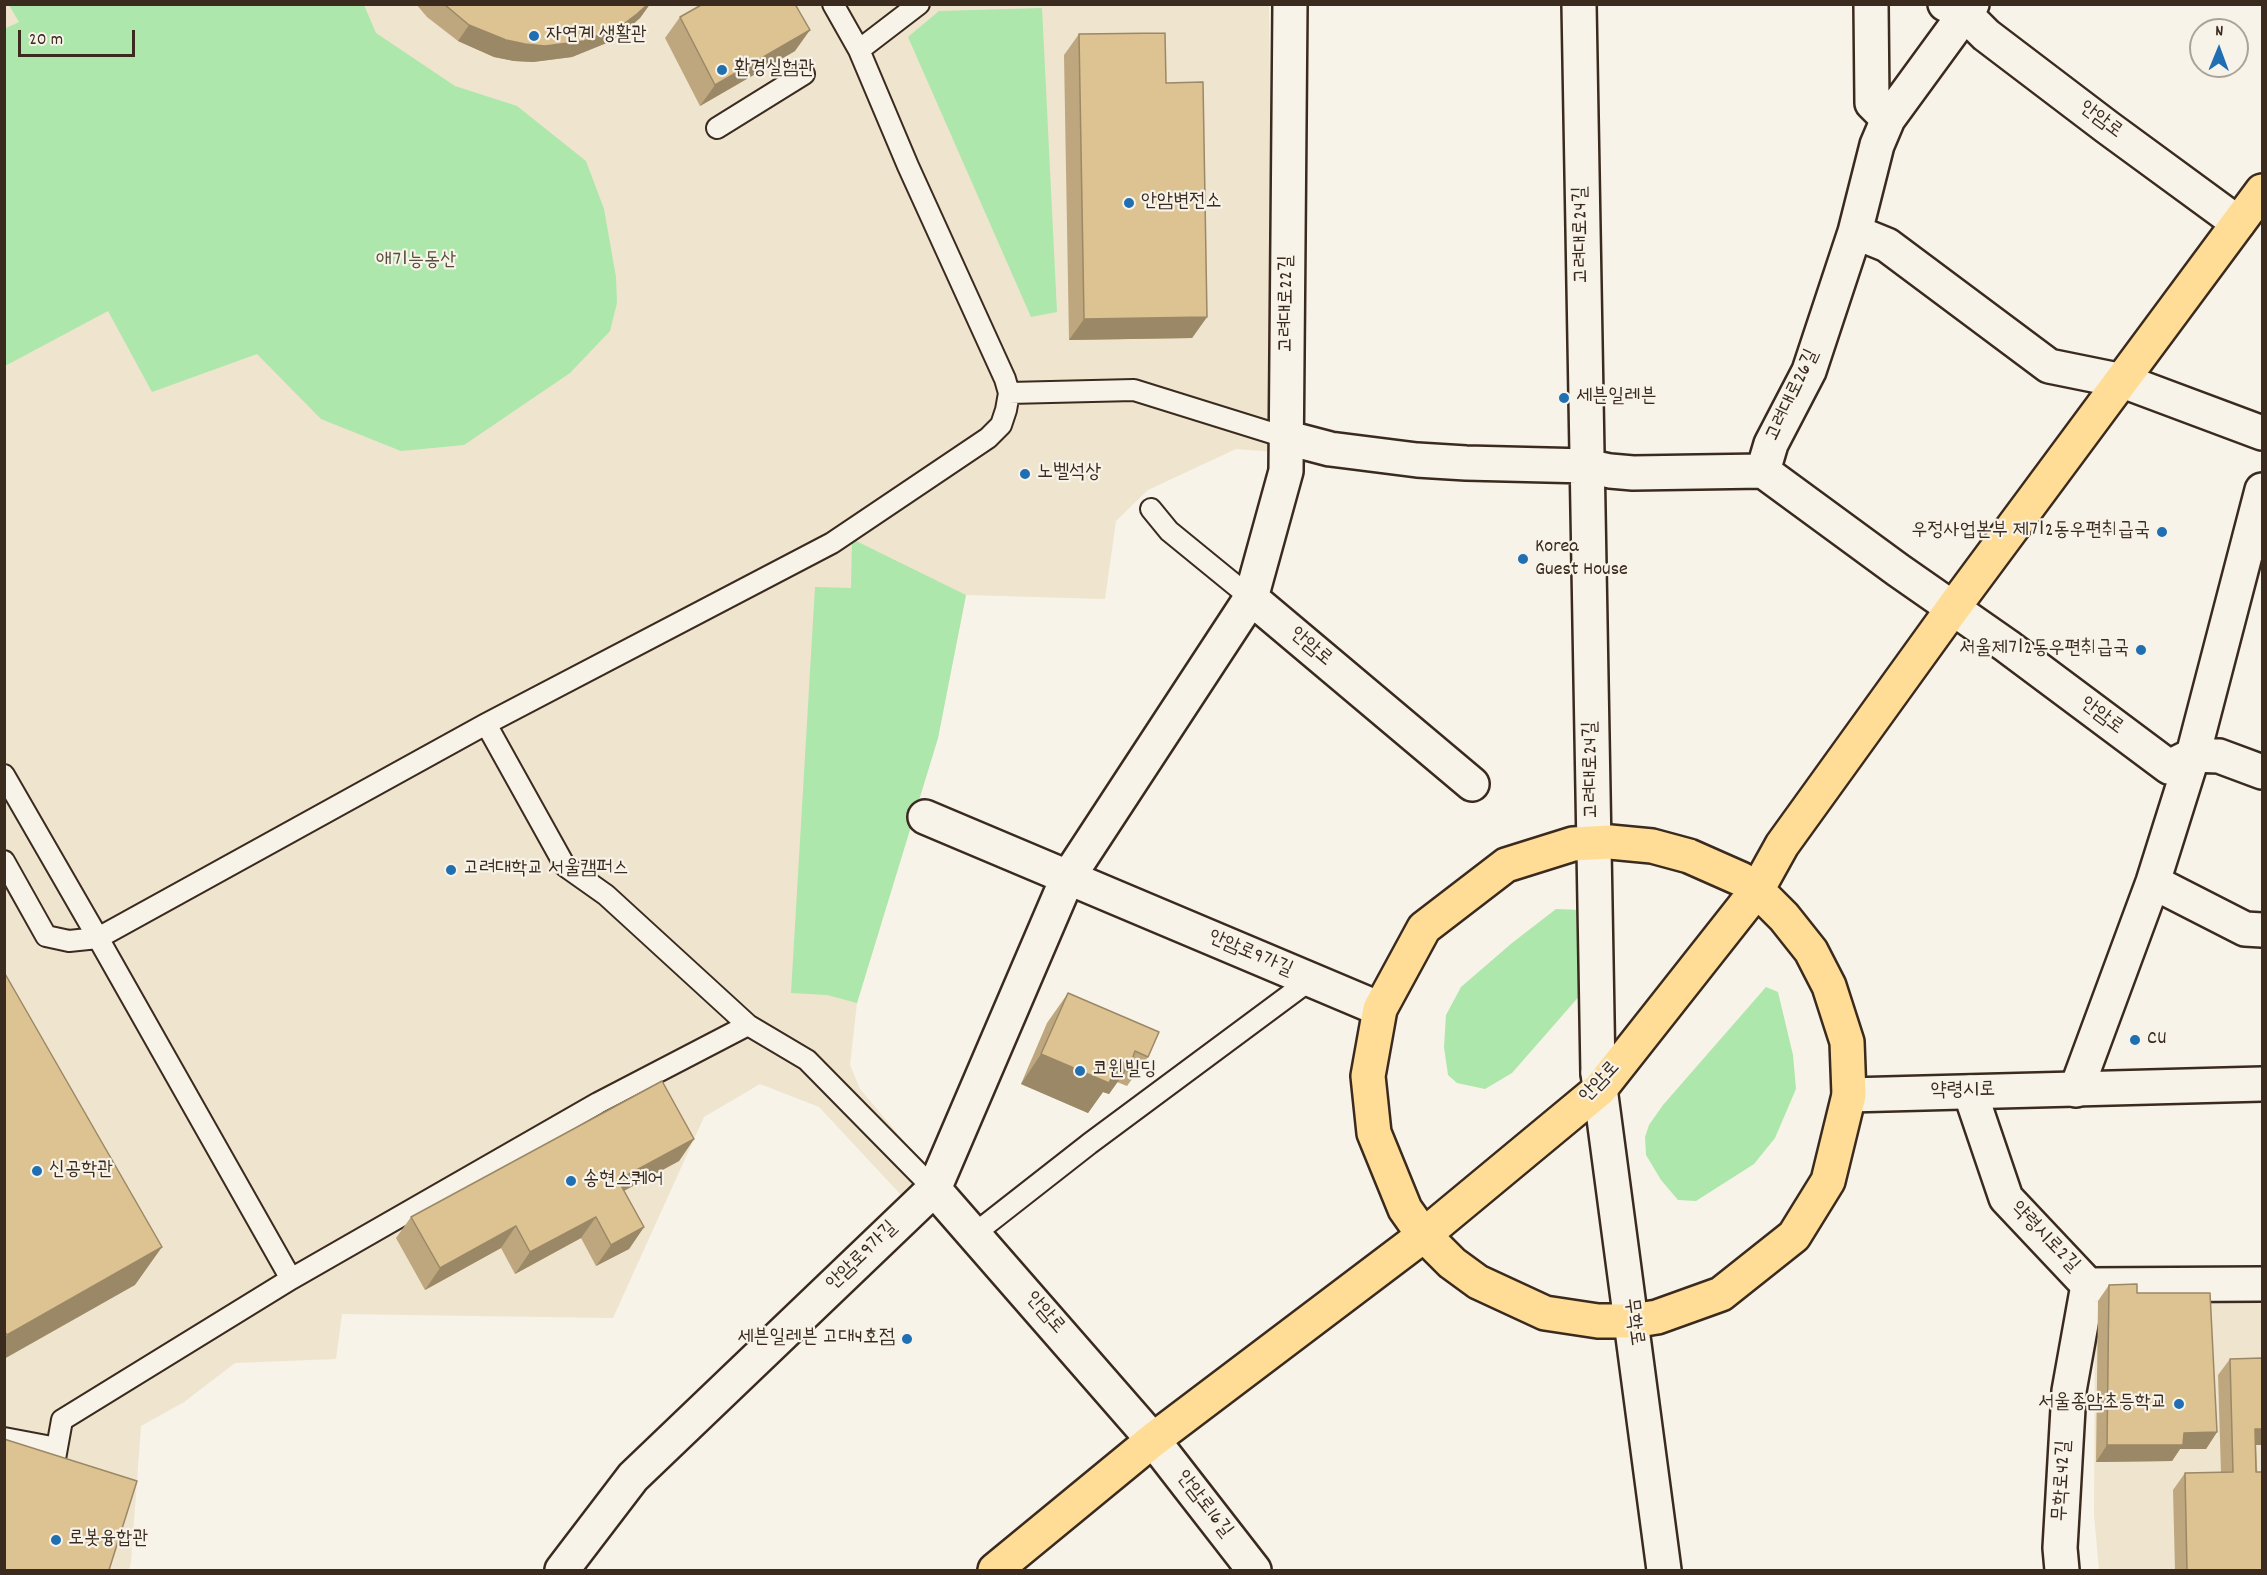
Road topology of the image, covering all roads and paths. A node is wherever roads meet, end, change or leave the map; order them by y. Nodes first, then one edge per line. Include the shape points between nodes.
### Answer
1 (833, 4) edge
2 (919, 4) edge
3 (1290, 4) edge
4 (1579, 4) edge
5 (1871, 4) edge
6 (1960, 8) edge
7 (859, 50) junction
8 (804, 74) dead end
9 (1888, 119) junction
10 (717, 128) dead end
11 (2262, 191) edge
12 (2238, 223) junction
13 (1855, 232) junction
14 (2123, 381) junction
15 (1009, 393) junction
16 (2262, 433) edge
17 (1288, 438) junction
18 (1587, 466) junction
19 (1763, 471) junction
20 (2262, 490) edge
21 (1151, 509) dead end
22 (1251, 598) junction
23 (1953, 608) junction
24 (486, 724) junction
25 (2193, 754) junction
26 (2262, 772) edge
27 (4, 775) edge
28 (1472, 784) dead end
29 (925, 817) dead end
30 (1595, 843) junction
31 (4, 861) edge
32 (1067, 879) junction
33 (2153, 882) junction
34 (1749, 885) junction
35 (2262, 930) edge
36 (98, 938) junction
37 (1310, 980) junction
38 (1380, 1009) junction
39 (748, 1025) junction
40 (1599, 1081) junction
41 (2262, 1084) edge
42 (2076, 1090) junction
43 (1970, 1092) junction
44 (1849, 1095) junction
45 (934, 1189) junction
46 (1421, 1230) junction
47 (974, 1234) junction
48 (291, 1279) junction
49 (2262, 1284) edge
50 (2088, 1285) junction
51 (1632, 1321) junction
52 (4, 1438) edge
53 (1153, 1440) junction
54 (57, 1449) junction
55 (50, 1489) edge
56 (562, 1570) edge
57 (995, 1570) edge
58 (1254, 1570) edge
59 (1664, 1570) edge
60 (2062, 1570) edge

1 - 7 lane
2 - 7 lane
3 - 17 street, 고려대로22길
4 - 18 street, 고려대로24길
5 - 9 street via 1872,103
6 - 9 street, 고려대로26길
6 - 12 street, 안암로 via 1986,35
7 - 15 lane
8 - 10 lane
9 - 13 street, 고려대로26길 via 1877,145
11 - 12 main road, 안암로
12 - 14 main road, 안암로
13 - 14 street via 1887,245 2049,366
13 - 19 street, 고려대로26길 via 1809,371 1771,444
14 - 16 street
14 - 23 main road, 안암로
15 - 17 lane via 1134,390
15 - 24 lane via 1001,425 988,438 832,543
17 - 18 street via 1330,449 1417,460
17 - 22 street, 고려대로22길 via 1286,471
18 - 19 street via 1633,473
18 - 30 street, 고려대로24길
19 - 23 street, 안암로
20 - 25 street
21 - 22 lane, 안암로 via 1169,531
22 - 28 street, 안암로
22 - 32 street, 안암로9가길
23 - 25 street, 안암로 via 2169,767
23 - 34 main road, 안암로
24 - 36 lane
24 - 39 lane via 565,866 606,895
25 - 26 street, 안암로 via 2219,756
25 - 33 street
27 - 36 lane
29 - 32 street, 안암로9가길
30 - 34 main road via 1652,846 1689,855
30 - 38 main road via 1573,844 1506,865 1433,921 1424,928
30 - 40 street, 고려대로24길
31 - 36 lane via 46,936 69,941
32 - 37 street, 안암로9가길
32 - 45 street, 안암로9가길
33 - 35 street via 2245,929
33 - 42 street
34 - 40 main road, 안암로
34 - 44 main road via 1784,917 1811,951 1829,986 1846,1042
36 - 48 lane
37 - 38 street
37 - 47 lane, 안암로9가길
38 - 46 main road via 1368,1076 1374,1133 1405,1209
39 - 45 lane via 807,1060
39 - 48 lane via 598,1103
40 - 46 main road, 안암로
40 - 51 street, 무학로
41 - 42 street, 약령시로
42 - 43 street, 약령시로
43 - 44 street, 약령시로
43 - 50 street, 약령시로2길 via 2006,1198
44 - 51 main road via 1828,1181 1794,1236 1722,1294 1657,1317
45 - 47 street, 안암로
45 - 56 street, 안암로9가길 via 633,1478
46 - 51 main road via 1452,1263 1478,1282 1545,1313 1598,1321
46 - 53 main road, 안암로 via 1372,1276
47 - 53 street, 안암로
48 - 54 lane via 62,1420
49 - 50 street, 약령시로2길
50 - 60 street, 무학로42길 via 2069,1391
51 - 59 street, 무학로
52 - 54 lane
53 - 57 main road, 안암로
53 - 58 street, 안암로16길
54 - 55 lane

